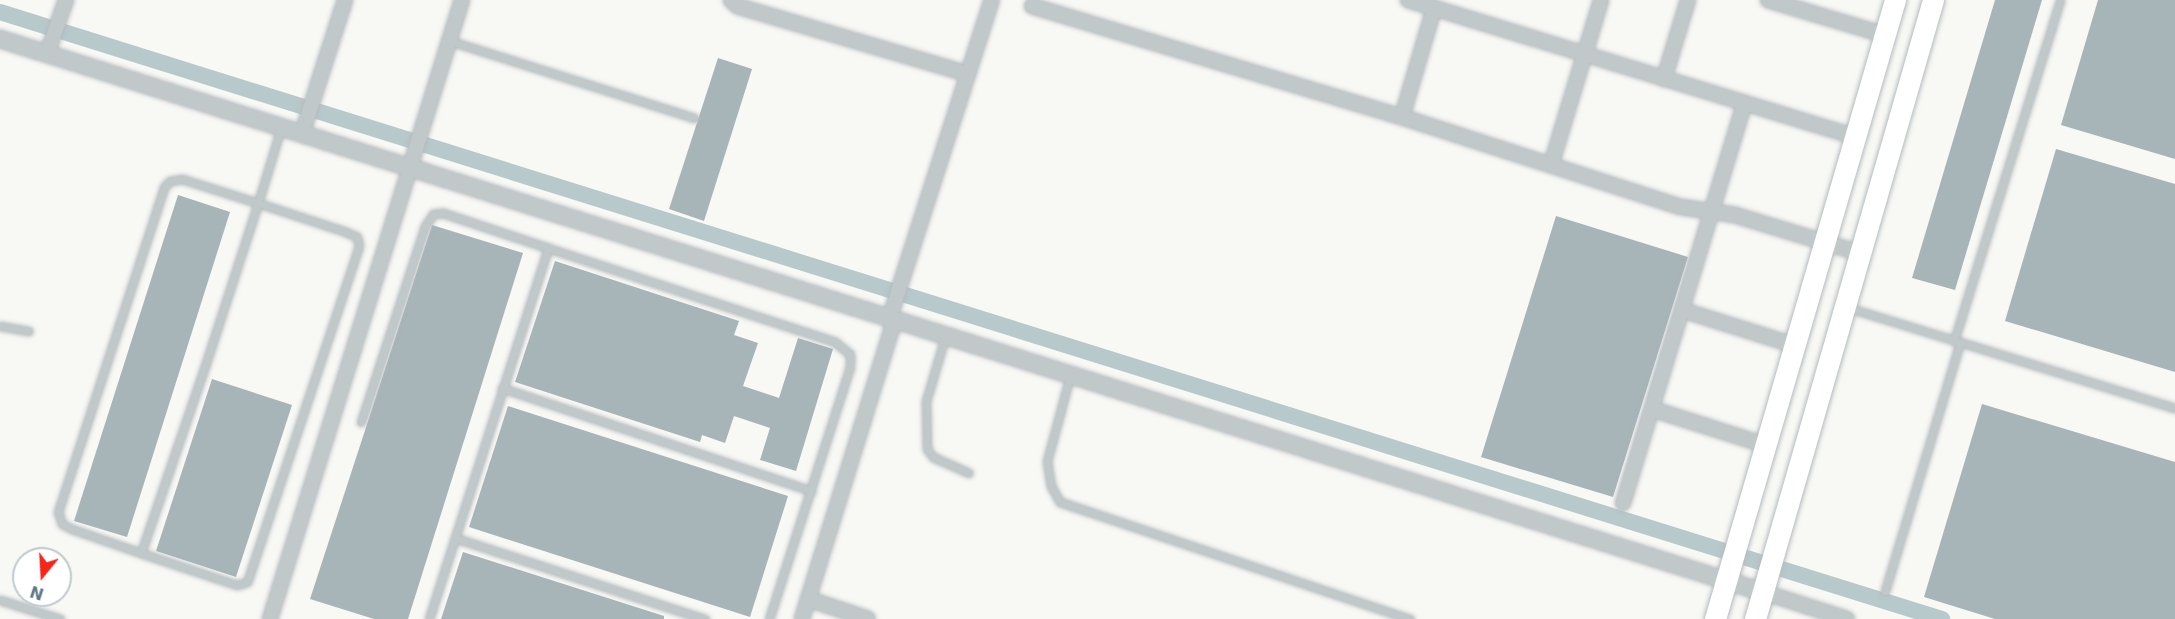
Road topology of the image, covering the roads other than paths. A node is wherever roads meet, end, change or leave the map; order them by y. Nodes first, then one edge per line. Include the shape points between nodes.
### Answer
1 (345, 0) edge
2 (462, 0) edge
3 (731, 0) edge
4 (992, 0) edge
5 (1408, 0) edge
6 (1601, 0) edge
7 (1688, 0) edge
8 (1770, 0) edge
9 (1895, 0) edge
10 (1933, 0) edge
11 (2060, 0) edge
12 (1032, 6) dead end
13 (61, 8) edge
14 (1434, 8) junction
15 (1885, 34) junction
16 (0, 39) edge
17 (450, 41) junction
18 (49, 48) junction
19 (1585, 54) junction
20 (968, 74) junction
21 (1664, 79) junction
22 (1744, 104) junction
23 (1402, 117) junction
24 (694, 118) dead end
25 (281, 128) junction
26 (304, 128) junction
27 (1855, 137) junction
28 (411, 162) junction
29 (1551, 165) junction
30 (258, 203) junction
31 (1711, 211) junction
32 (1823, 244) junction
33 (548, 248) junction
34 (1859, 253) junction
35 (1844, 306) junction
36 (894, 310) junction
37 (1682, 310) junction
38 (0, 326) edge
39 (29, 331) dead end
40 (945, 337) junction
41 (1957, 341) junction
42 (1794, 345) junction
43 (1070, 376) junction
44 (502, 388) junction
45 (2175, 408) edge
46 (1652, 409) junction
47 (360, 422) dead end
48 (1765, 445) junction
49 (969, 473) dead end
50 (811, 491) junction
51 (1623, 503) dead end
52 (455, 538) junction
53 (141, 553) junction
54 (1732, 563) junction
55 (1768, 573) junction
56 (1884, 591) dead end
57 (808, 599) junction
58 (0, 600) edge
59 (60, 619) edge
60 (270, 619) edge
61 (429, 619) edge
62 (705, 619) edge
63 (769, 619) edge
64 (802, 619) edge
65 (868, 619) edge
66 (1410, 619) edge
67 (1716, 619) edge
68 (1755, 619) edge
69 (1847, 619) edge

1 - 26 street
2 - 17 street
3 - 20 street via 737,6
4 - 20 street
5 - 14 street
6 - 19 street
7 - 21 street
8 - 15 street
9 - 15 main road
10 - 34 main road
11 - 41 lane
12 - 23 street
13 - 18 street
14 - 19 street
14 - 23 street
15 - 27 main road
16 - 18 street
17 - 24 lane
17 - 28 street
18 - 25 street
19 - 21 street
19 - 29 street
20 - 36 street
21 - 22 street
22 - 27 street
22 - 31 street
23 - 29 street
25 - 26 street
25 - 30 lane
26 - 28 street
27 - 32 main road
28 - 36 street
28 - 60 street
29 - 31 street via 1681,207
30 - 53 lane
30 - 53 lane via 182,179 170,181 164,187 96,389 58,512 62,524 72,529
30 - 53 lane via 346,232 357,237 359,246 247,582 237,585
31 - 32 street
31 - 37 street
32 - 34 street
32 - 42 main road
33 - 44 lane
33 - 47 lane via 443,213 433,214 425,226
33 - 50 lane via 835,342 850,354 850,367
34 - 35 main road
35 - 41 lane
35 - 55 main road
36 - 40 street
36 - 57 street
37 - 42 street
37 - 46 street
38 - 39 lane
40 - 43 street
40 - 49 lane via 926,401 927,449 933,457
41 - 45 lane
41 - 56 lane
42 - 48 main road
43 - 54 street
43 - 66 lane via 1047,461 1051,486 1060,502
44 - 50 lane
44 - 52 lane
46 - 48 street
46 - 51 street
48 - 54 main road
50 - 63 lane
52 - 61 lane
52 - 62 lane
54 - 55 street
54 - 67 main road
55 - 68 main road
55 - 69 street
57 - 64 street
57 - 65 street
58 - 59 lane

